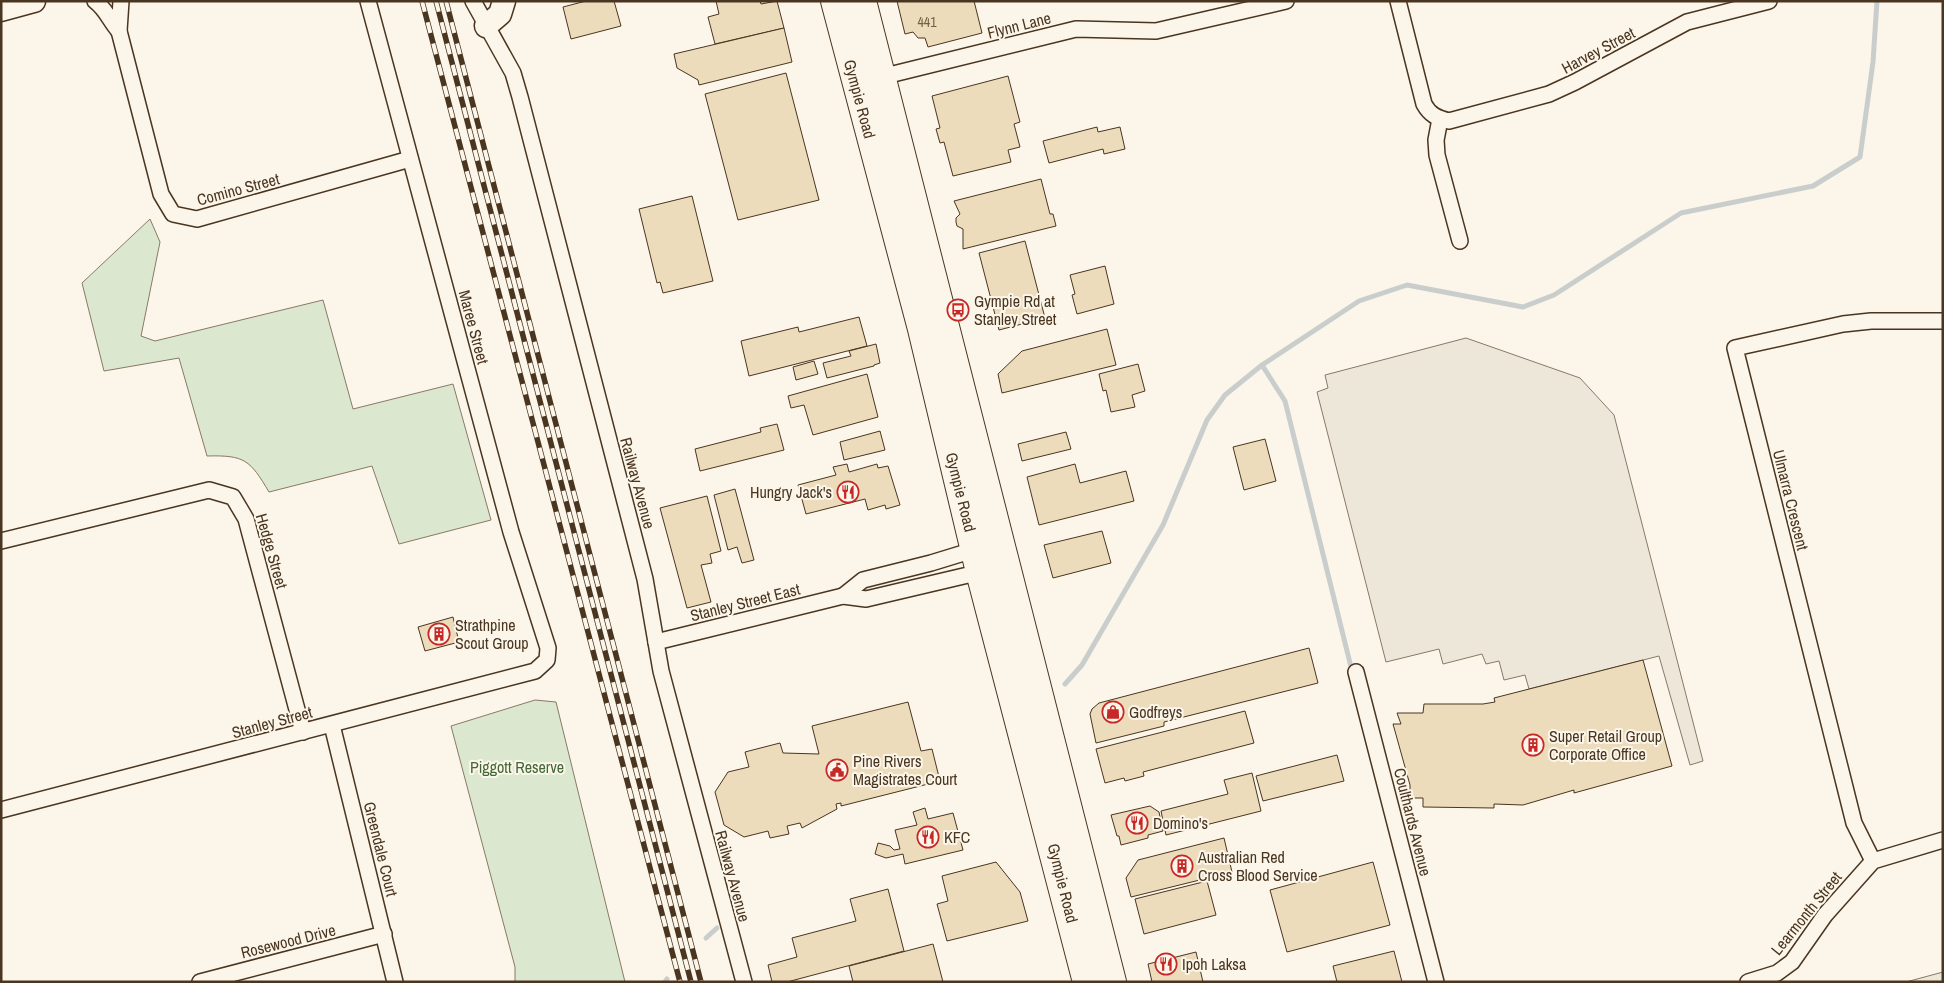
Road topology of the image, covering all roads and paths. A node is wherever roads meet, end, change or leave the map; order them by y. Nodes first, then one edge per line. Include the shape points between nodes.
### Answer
1 (95, 1) edge
2 (122, 1) edge
3 (368, 1) edge
4 (473, 1) edge
5 (504, 1) edge
6 (834, 1) edge
7 (862, 1) edge
8 (1285, 1) edge
9 (1398, 1) edge
10 (1769, 1) edge
11 (486, 26) junction
12 (119, 31) junction
13 (881, 77) junction
14 (1440, 119) junction
15 (410, 159) junction
16 (1460, 241) dead end
17 (1943, 321) edge
18 (1, 542) edge
19 (990, 557) junction
20 (843, 596) junction
21 (656, 642) junction
22 (548, 660) joint
23 (1356, 672) dead end
24 (332, 724) junction
25 (303, 732) junction
26 (1, 810) edge
27 (1943, 840) edge
28 (1873, 861) junction
29 (384, 934) junction
30 (200, 982) edge
31 (395, 982) edge
32 (744, 982) edge
33 (1087, 982) edge
34 (1112, 982) edge
35 (1436, 982) edge
36 (1748, 982) edge

1 - 12 street, Comino Street
2 - 12 street, Comino Street
3 - 15 street, Maree Street
4 - 11 street, Railway Avenue
5 - 11 main road via 500,14
6 - 19 highway, Gympie Road via 922,329
7 - 13 highway, Gympie Road
8 - 13 street, Flynn Lane via 1156,31 1076,29
9 - 14 street via 1424,104
10 - 14 street, Harvey Street via 1687,22 1549,94 1458,120
11 - 21 street, Railway Avenue via 513,73 520,96 645,580
12 - 15 street, Comino Street via 161,194 173,214 196,219
13 - 19 highway, Gympie Road
14 - 16 street via 1437,155
15 - 22 street, Maree Street via 511,532 548,648
17 - 28 street, Ulmarra Crescent via 1843,324 1735,348 1854,823
18 - 25 street, Hedge Street via 209,490 233,497 246,519
19 - 20 street, Stanley Street East via 866,600
19 - 20 street, Stanley Street East via 931,563 863,580
19 - 33 highway, Gympie Road
19 - 34 highway, Gympie Road
20 - 21 street, Stanley Street East
21 - 32 street, Railway Avenue via 692,792
22 - 24 street, Stanley Street via 535,671
23 - 35 street, Coulthards Avenue
24 - 25 street, Stanley Street
24 - 29 street, Greendale Court
25 - 26 street, Stanley Street
27 - 28 street
28 - 36 street, Learmonth Street via 1825,915 1792,962 1777,973
29 - 30 street, Rosewood Drive
29 - 31 street, Greendale Court

